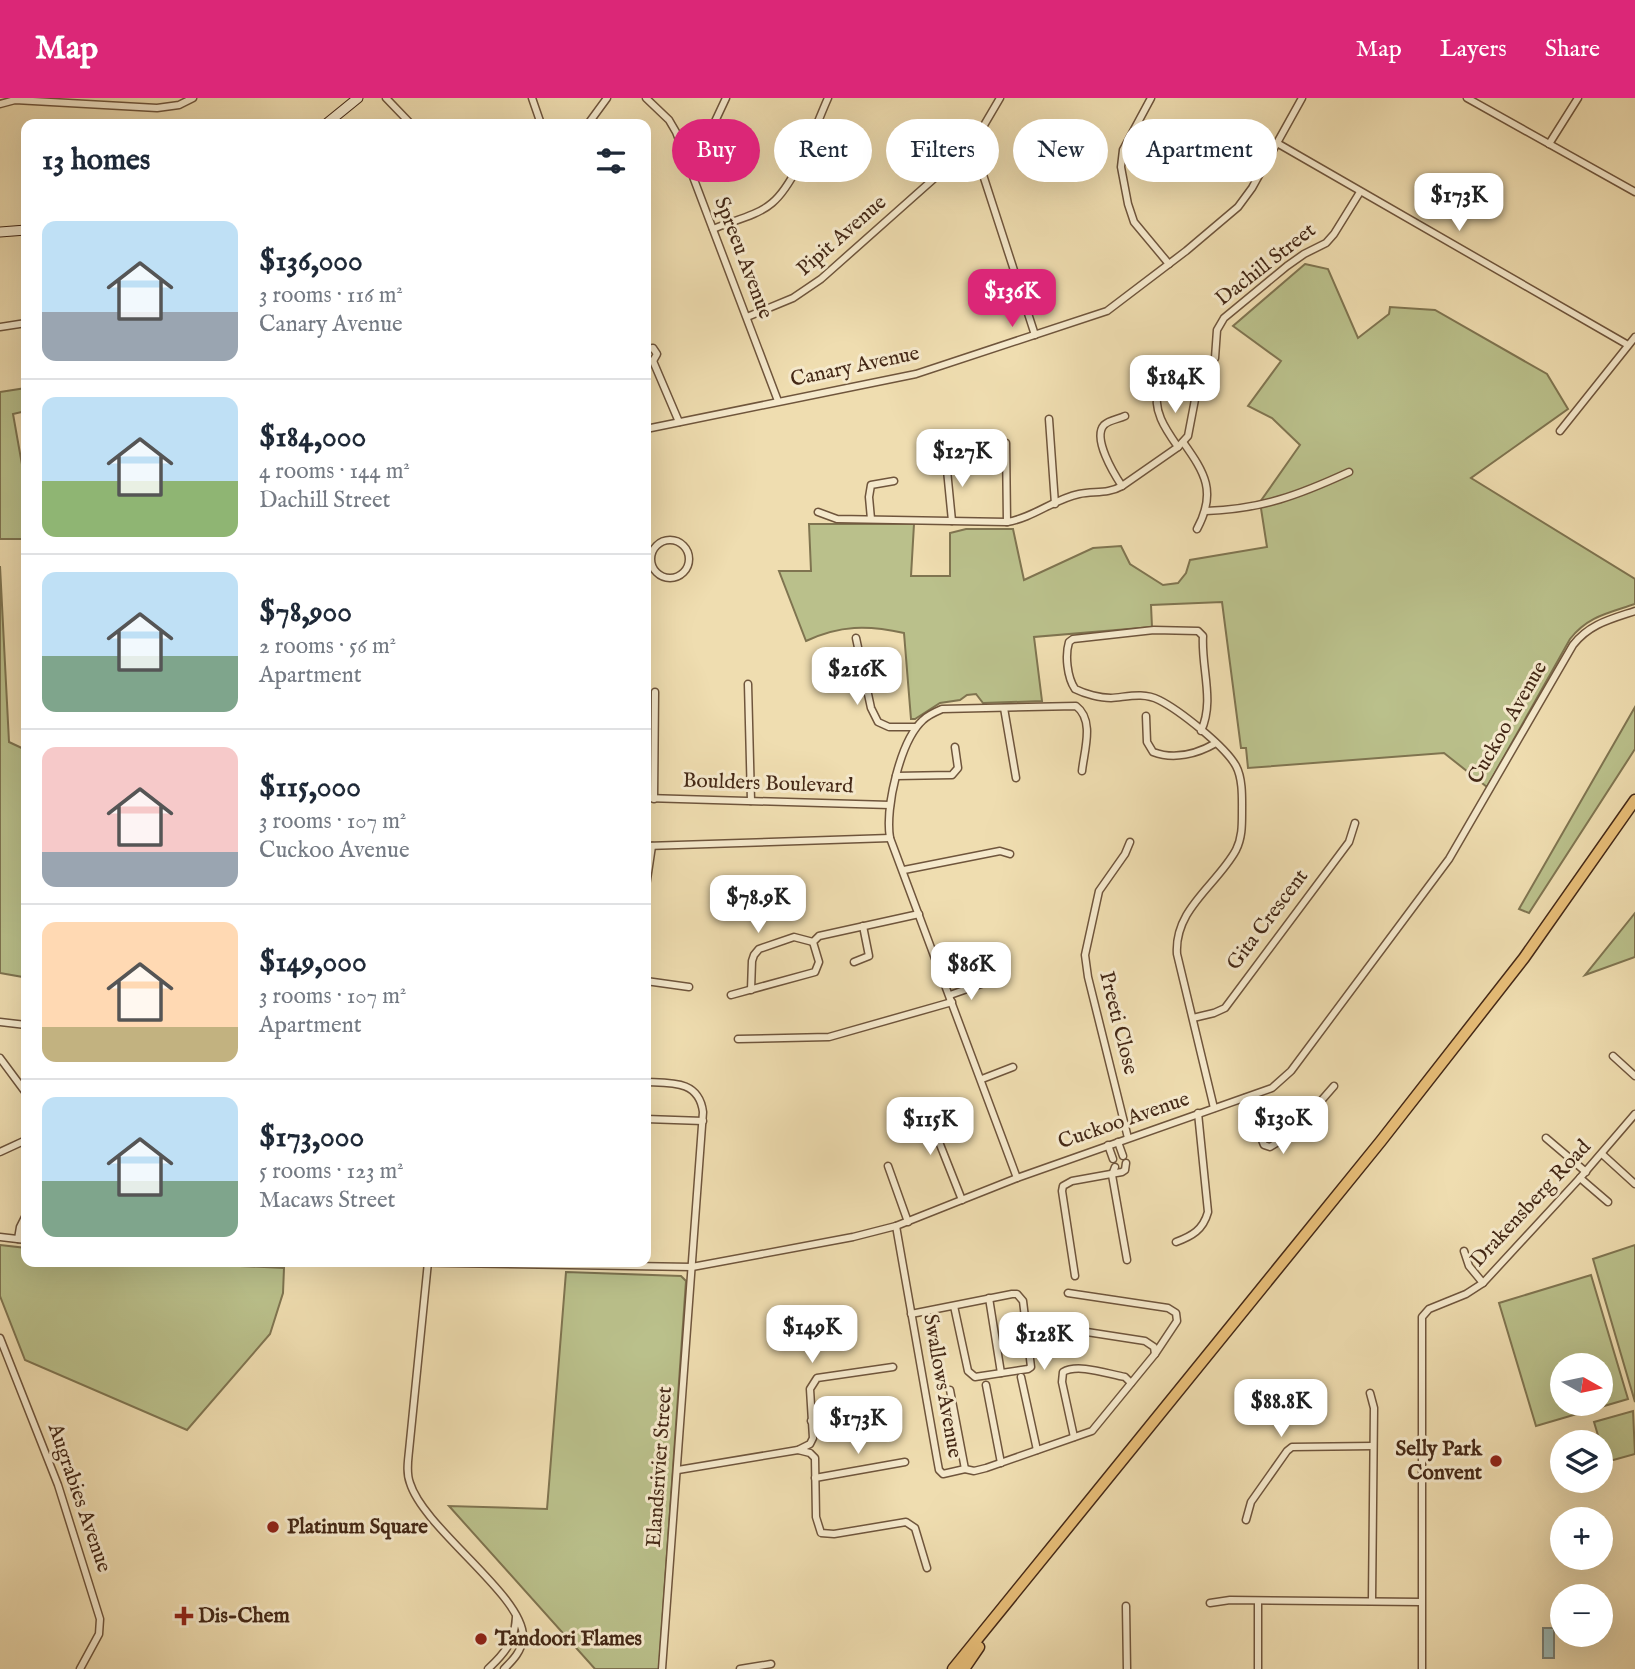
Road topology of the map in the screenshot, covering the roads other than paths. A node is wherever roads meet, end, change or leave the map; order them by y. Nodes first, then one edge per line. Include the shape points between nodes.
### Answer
1 (193, 98) edge
2 (358, 98) edge
3 (386, 98) edge
4 (532, 98) edge
5 (607, 98) edge
6 (646, 98) edge
7 (726, 98) edge
8 (828, 98) edge
9 (1000, 98) edge
10 (1151, 98) edge
11 (1302, 98) edge
12 (1468, 98) edge
13 (1577, 98) edge
14 (16, 99) edge
15 (0, 104) edge
16 (332, 119) edge
17 (406, 119) edge
18 (539, 119) edge
19 (592, 119) edge
20 (716, 119) edge
21 (988, 119) edge
22 (672, 126) edge
23 (1277, 143) joint
24 (1549, 144) junction
25 (695, 182) edge
26 (930, 182) edge
27 (985, 182) edge
28 (1255, 182) edge
29 (1360, 192) junction
30 (1635, 192) edge
31 (713, 229) junction
32 (0, 230) edge
33 (21, 230) edge
34 (1169, 264) junction
35 (747, 317) junction
36 (21, 324) edge
37 (0, 327) edge
38 (1035, 335) junction
39 (1635, 337) edge
40 (1628, 345) junction
41 (651, 348) edge
42 (651, 359) edge
43 (651, 364) edge
44 (1168, 381) dead end
45 (778, 401) junction
46 (1125, 416) dead end
47 (1049, 419) dead end
48 (679, 422) junction
49 (651, 428) edge
50 (1560, 431) dead end
51 (1006, 443) dead end
52 (1180, 444) junction
53 (975, 460) dead end
54 (1349, 472) dead end
55 (894, 481) dead end
56 (1122, 486) junction
57 (1055, 504) junction
58 (1206, 511) junction
59 (818, 512) dead end
60 (871, 519) junction
61 (952, 521) junction
62 (1007, 522) junction
63 (1197, 529) dead end
64 (651, 557) edge
65 (651, 567) edge
66 (1635, 611) edge
67 (856, 638) dead end
68 (748, 684) dead end
69 (655, 692) dead end
70 (1004, 708) junction
71 (1146, 716) dead end
72 (916, 727) junction
73 (1200, 731) junction
74 (1216, 743) junction
75 (956, 747) dead end
76 (1082, 771) dead end
77 (896, 776) junction
78 (1016, 778) dead end
79 (651, 799) edge
80 (654, 799) junction
81 (1635, 800) edge
82 (751, 801) junction
83 (890, 805) junction
84 (1355, 823) dead end
85 (890, 838) junction
86 (1130, 842) dead end
87 (651, 846) edge
88 (1010, 854) dead end
89 (904, 870) junction
90 (919, 914) junction
91 (863, 926) junction
92 (813, 943) junction
93 (854, 962) dead end
94 (651, 982) edge
95 (984, 983) dead end
96 (689, 987) dead end
97 (751, 990) junction
98 (731, 995) dead end
99 (951, 998) junction
100 (1193, 1018) junction
101 (0, 1022) edge
102 (21, 1024) edge
103 (738, 1039) dead end
104 (1613, 1056) dead end
105 (0, 1058) edge
106 (1013, 1068) dead end
107 (1635, 1076) edge
108 (982, 1079) junction
109 (651, 1082) edge
110 (21, 1086) edge
111 (1334, 1086) dead end
112 (1245, 1098) junction
113 (924, 1104) dead end
114 (1214, 1108) junction
115 (1199, 1113) junction
116 (1635, 1114) edge
117 (651, 1119) edge
118 (703, 1121) junction
119 (1128, 1138) junction
120 (1546, 1138) dead end
121 (21, 1142) edge
122 (1118, 1142) junction
123 (1108, 1145) junction
124 (0, 1152) edge
125 (1602, 1154) junction
126 (888, 1166) dead end
127 (1586, 1172) junction
128 (1112, 1175) junction
129 (1017, 1178) junction
130 (1580, 1178) junction
131 (1635, 1184) edge
132 (962, 1200) junction
133 (1608, 1202) dead end
134 (908, 1222) junction
135 (895, 1226) junction
136 (0, 1237) edge
137 (21, 1239) edge
138 (1176, 1242) dead end
139 (1464, 1251) dead end
140 (1127, 1260) dead end
141 (427, 1267) edge
142 (648, 1267) edge
143 (692, 1268) junction
144 (1075, 1276) dead end
145 (1483, 1283) junction
146 (1068, 1293) dead end
147 (989, 1298) junction
148 (954, 1306) junction
149 (911, 1314) junction
150 (1061, 1328) dead end
151 (0, 1338) edge
152 (1155, 1353) junction
153 (893, 1367) dead end
154 (1000, 1373) junction
155 (1021, 1377) dead end
156 (1130, 1383) junction
157 (986, 1385) dead end
158 (950, 1390) dead end
159 (1370, 1393) dead end
160 (896, 1410) dead end
161 (811, 1421) junction
162 (1074, 1437) junction
163 (1373, 1446) junction
164 (798, 1450) junction
165 (1037, 1450) junction
166 (905, 1462) dead end
167 (1001, 1463) junction
168 (678, 1469) junction
169 (965, 1469) junction
170 (815, 1478) junction
171 (1246, 1520) dead end
172 (928, 1568) dead end
173 (1372, 1600) junction
174 (1258, 1601) junction
175 (1421, 1602) junction
176 (1210, 1603) dead end
177 (1126, 1606) dead end
178 (1002, 1609) junction
179 (516, 1615) junction
180 (771, 1664) dead end
181 (80, 1669) edge
182 (488, 1669) edge
183 (505, 1669) edge
184 (662, 1669) edge
185 (740, 1669) edge
186 (953, 1669) edge
187 (964, 1669) edge
188 (1127, 1669) edge
189 (1258, 1669) edge
190 (1422, 1669) edge

1 - 14 street via 157,108
2 - 16 street
3 - 17 street
4 - 18 street
5 - 19 street
6 - 22 street, Spreeu Avenue
7 - 20 street
8 - 31 street via 780,195 763,209
9 - 21 street, Pipit Avenue
10 - 34 street via 1123,150 1121,167 1134,222
11 - 23 street, Canary Avenue
12 - 24 street
13 - 24 street
14 - 15 street
23 - 29 street
24 - 30 street
25 - 31 street, Spreeu Avenue
26 - 35 street, Pipit Avenue via 806,290
27 - 38 street
28 - 34 street, Canary Avenue via 1238,207
29 - 40 street
29 - 52 street, Dachill Street via 1326,243 1287,266 1221,323 1215,358 1196,389 1190,428
31 - 35 street, Spreeu Avenue
32 - 33 street
34 - 38 street, Canary Avenue via 1107,311
35 - 45 street, Spreeu Avenue
36 - 37 street
38 - 45 street, Canary Avenue via 916,374
39 - 40 street
40 - 50 street
41 - 42 street via 656,357
43 - 48 street
44 - 52 street via 1159,388 1156,404
45 - 48 street, Canary Avenue
46 - 56 street via 1107,423 1101,434 1104,453
47 - 57 street
48 - 49 street, Canary Avenue
51 - 62 street
52 - 56 street
52 - 58 street via 1205,477
53 - 61 street via 947,470
54 - 58 street via 1267,504
55 - 60 street via 871,485
56 - 57 street via 1075,495
57 - 62 street
58 - 63 street
59 - 60 street via 837,519
60 - 61 street
61 - 62 street
64 - 65 street via 662,542 678,542 688,554 688,565 677,577 662,577
66 - 112 street, Cuckoo Avenue via 1581,635 1439,874 1286,1077
67 - 72 street via 878,722
68 - 82 street
69 - 80 street
70 - 72 street via 942,709
70 - 76 street via 1080,709 1087,733
70 - 78 street
71 - 74 street via 1147,742 1158,754 1192,753
72 - 77 street
73 - 73 street via 1153,698 1108,698 1081,692 1072,685 1068,647 1073,639 1198,631 1203,636 1207,693
73 - 74 street
74 - 100 street via 1237,767 1242,828 1236,850 1178,930 1177,954
75 - 77 street via 953,775
77 - 83 street
79 - 80 street, Boulders Boulevard
80 - 82 street, Boulders Boulevard
81 - 178 highway via 1524,958 1381,1141
82 - 83 street, Boulders Boulevard
83 - 85 street
84 - 100 street, Gita Crescent via 1349,842 1225,1008
85 - 87 street
85 - 89 street
86 - 119 street, Preeti Close via 1099,891 1085,955
88 - 89 street via 1000,851
89 - 90 street
90 - 91 street
90 - 99 street
91 - 92 street via 819,936
91 - 93 street via 869,956
92 - 97 street via 819,962 815,972
92 - 97 street via 794,937 759,949 752,961
94 - 96 street
95 - 99 street
97 - 98 street
99 - 103 street via 829,1037
99 - 108 street
100 - 114 street
101 - 102 street
104 - 107 street
105 - 110 street
106 - 108 street
108 - 129 street
109 - 118 street via 690,1086 702,1105
111 - 112 street via 1293,1133 1270,1147 1264,1145
112 - 114 street, Cuckoo Avenue
113 - 132 street
114 - 115 street, Cuckoo Avenue
115 - 119 street, Cuckoo Avenue
115 - 138 street via 1208,1212 1197,1232
116 - 125 street, Drakensberg Road
117 - 118 street
118 - 143 street, Elandsrivier Street
119 - 122 street, Cuckoo Avenue
120 - 127 street
121 - 124 street
122 - 123 street, Cuckoo Avenue
122 - 128 street via 1124,1159 1122,1172
123 - 128 street via 1114,1163
123 - 129 street, Cuckoo Avenue
125 - 127 street, Drakensberg Road
125 - 131 street
126 - 134 street
127 - 130 street, Drakensberg Road
128 - 140 street
128 - 144 street via 1063,1186
129 - 132 street, Cuckoo Avenue
130 - 133 street
130 - 145 street, Drakensberg Road
132 - 134 street, Cuckoo Avenue
134 - 135 street, Cuckoo Avenue
135 - 143 street, Cuckoo Avenue
135 - 149 street, Swallows Avenue
136 - 137 street
139 - 145 street
141 - 179 street via 409,1480 423,1506
142 - 143 street, Cuckoo Avenue
143 - 168 street, Elandsrivier Street
145 - 175 street, Drakensberg Road via 1429,1308 1422,1317
146 - 152 street, Swallows Avenue via 1174,1311 1177,1321
147 - 148 street
147 - 154 street
147 - 154 street via 1017,1294 1023,1301 1031,1367
148 - 149 street
148 - 154 street via 968,1371 975,1377
149 - 169 street, Swallows Avenue via 938,1467 943,1474
150 - 152 street via 1145,1341
151 - 181 street, Augrabies Avenue via 54,1474 100,1619 99,1634
152 - 156 street, Swallows Avenue
153 - 161 street via 817,1378 810,1390
155 - 165 street
156 - 162 street, Swallows Avenue via 1097,1426
156 - 162 street via 1125,1377 1073,1368 1064,1371 1062,1382
157 - 167 street
158 - 169 street
159 - 163 street
160 - 161 street
161 - 164 street via 810,1444
162 - 165 street, Swallows Avenue
163 - 171 street via 1292,1447 1251,1502
163 - 173 street
164 - 168 street
164 - 170 street via 814,1458
165 - 167 street, Swallows Avenue
166 - 170 street
167 - 169 street, Swallows Avenue
168 - 184 street, Elandsrivier Street
170 - 172 street via 821,1533 911,1524
173 - 174 street
173 - 175 street
174 - 176 street
174 - 189 street
175 - 190 street, Drakensberg Road
177 - 188 street
178 - 186 highway
178 - 187 highway
179 - 182 street via 509,1647
179 - 183 street via 522,1642
180 - 185 street

